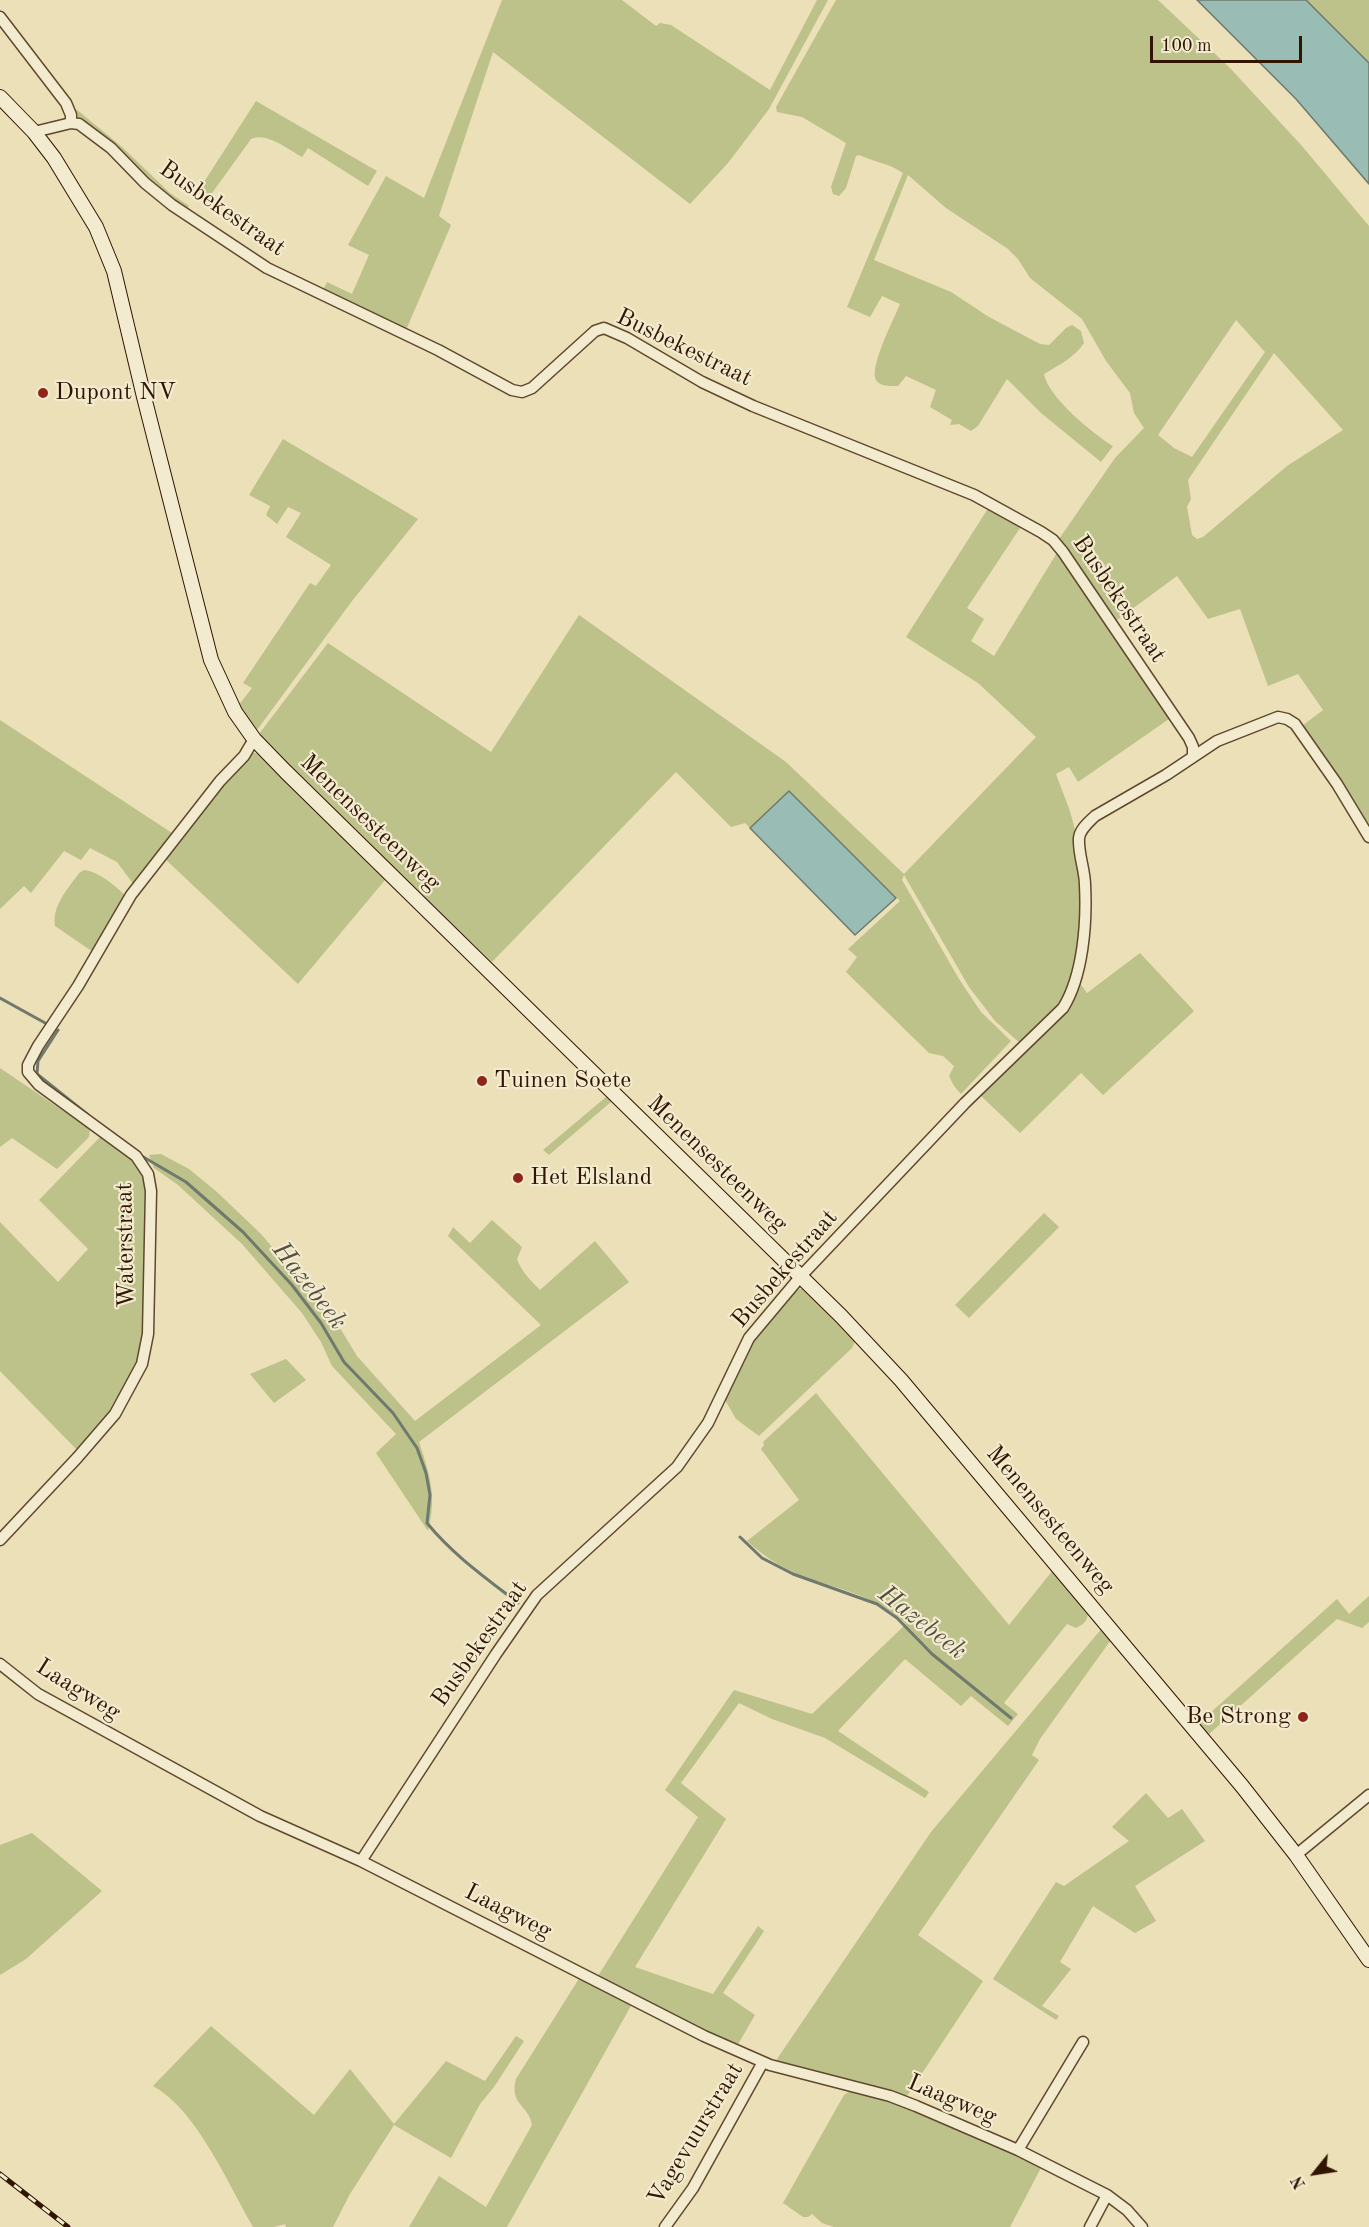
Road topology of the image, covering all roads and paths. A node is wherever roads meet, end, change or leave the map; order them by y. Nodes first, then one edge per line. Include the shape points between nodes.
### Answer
1 (0, 17) edge
2 (0, 98) edge
3 (71, 123) junction
4 (34, 132) junction
5 (254, 739) junction
6 (1193, 757) junction
7 (1369, 837) edge
8 (801, 1276) junction
9 (0, 1540) edge
10 (0, 1664) edge
11 (1369, 1795) edge
12 (1296, 1855) junction
13 (361, 1861) junction
14 (1369, 1960) edge
15 (1083, 2042) dead end
16 (763, 2062) junction
17 (1018, 2150) junction
18 (1107, 2195) junction
19 (665, 2227) edge
20 (1090, 2227) edge
21 (1142, 2227) edge

1 - 3 street via 66,103
2 - 4 street, Menensesteenweg
3 - 4 street
3 - 6 street, Busbekestraat via 79,124 111,148 172,205 267,268 512,390 532,388 595,331 604,328 753,406 963,490 1020,520 1053,540 1063,552 1189,738
4 - 5 street, Menensesteenweg via 72,185 96,227 114,271 211,660 235,712
5 - 8 street, Menensesteenweg
5 - 9 street, Waterstraat via 130,895 28,1065 32,1079 136,1156 148,1174 148,1334 142,1365 115,1414
6 - 7 street, Busbekestraat via 1239,731 1269,719 1287,719 1319,757
6 - 8 street, Busbekestraat via 1095,816 1082,831 1079,837 1086,886 1082,948 1071,995 1063,1008 965,1103
8 - 12 street, Menensesteenweg via 921,1401
8 - 13 street, Busbekestraat via 749,1338 708,1423 677,1467 537,1595
10 - 13 street, Laagweg via 38,1694 119,1740 260,1816
11 - 12 street
12 - 14 street, Menensesteenweg
13 - 16 street, Laagweg via 704,2036
15 - 17 street, Laagweg
16 - 17 street, Laagweg via 899,2099
16 - 19 street, Vagevuurstraat via 709,2160
17 - 18 street, Laagweg
18 - 20 street
18 - 21 street, Laagweg

